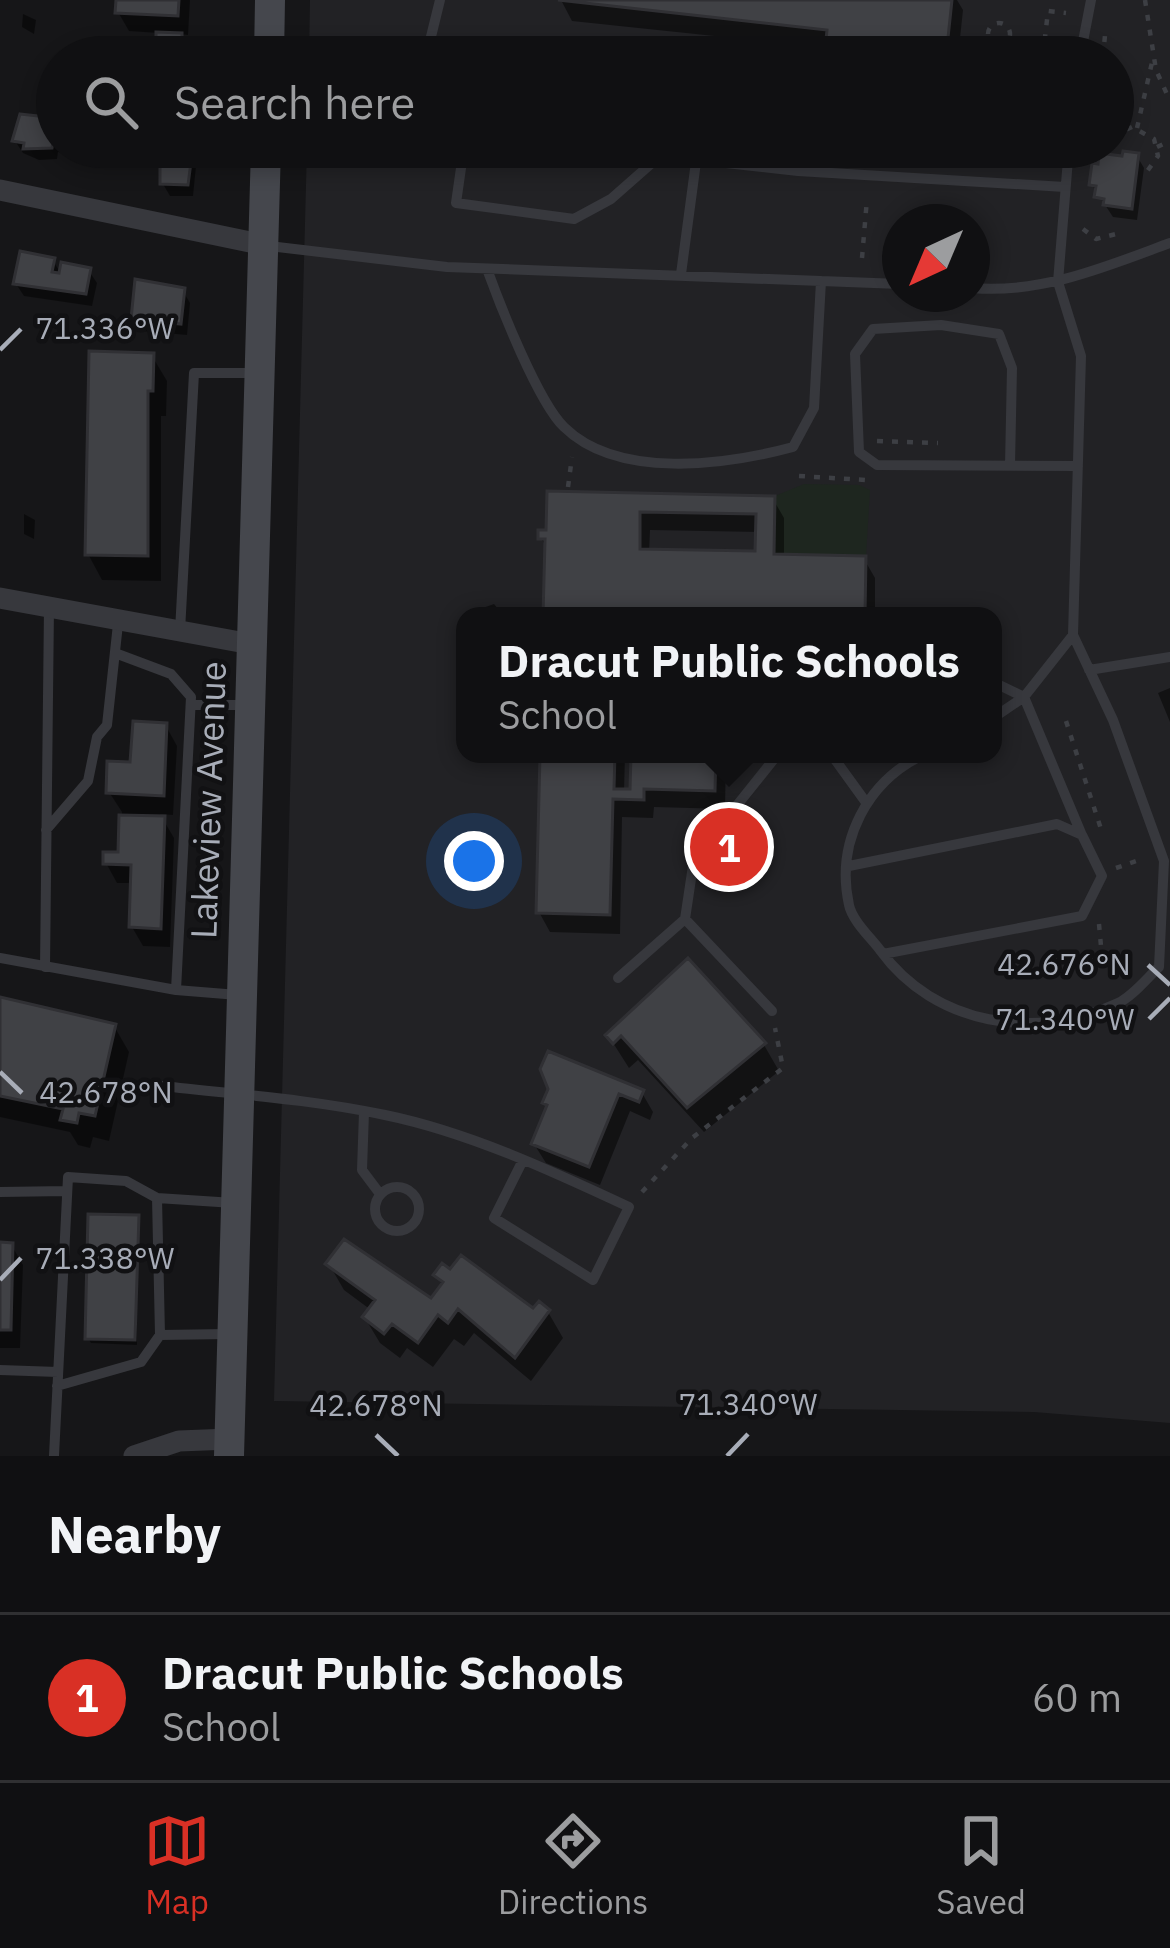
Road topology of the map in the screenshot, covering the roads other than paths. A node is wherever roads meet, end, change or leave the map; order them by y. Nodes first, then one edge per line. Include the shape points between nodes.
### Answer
1 (270, 0) edge
2 (440, 0) edge
3 (1091, 0) edge
4 (269, 36) edge
5 (433, 36) edge
6 (1084, 36) edge
7 (266, 168) edge
8 (461, 168) edge
9 (647, 168) edge
10 (695, 168) edge
11 (859, 168) edge
12 (1066, 168) edge
13 (1064, 187) junction
14 (0, 190) edge
15 (1170, 243) edge
16 (264, 245) junction
17 (487, 269) junction
18 (681, 274) junction
19 (821, 281) junction
20 (1058, 281) junction
21 (882, 283) edge
22 (990, 288) edge
23 (258, 373) junction
24 (1010, 465) junction
25 (1078, 466) junction
26 (0, 598) edge
27 (49, 607) junction
28 (118, 624) junction
29 (179, 635) junction
30 (1072, 635) junction
31 (251, 644) junction
32 (115, 653) junction
33 (1170, 657) edge
34 (1089, 670) junction
35 (1002, 686) edge
36 (1024, 697) junction
37 (190, 705) junction
38 (250, 705) junction
39 (1002, 712) edge
40 (771, 763) edge
41 (838, 763) edge
42 (904, 763) edge
43 (865, 801) junction
44 (46, 830) junction
45 (1082, 835) junction
46 (849, 866) junction
47 (685, 919) junction
48 (883, 954) junction
49 (0, 958) edge
50 (45, 967) junction
51 (1165, 970) edge
52 (618, 978) dead end
53 (176, 990) junction
54 (242, 995) junction
55 (772, 1011) road end
56 (154, 1085) dead end
57 (240, 1096) junction
58 (364, 1112) junction
59 (522, 1162) junction
60 (67, 1191) junction
61 (0, 1192) edge
62 (380, 1194) junction
63 (157, 1198) junction
64 (237, 1203) junction
65 (233, 1334) junction
66 (160, 1335) junction
67 (0, 1370) edge
68 (58, 1372) junction
69 (57, 1386) junction
70 (230, 1448) edge
71 (53, 1456) edge
72 (134, 1456) edge

1 - 4 main road
2 - 5 lane
3 - 6 lane
7 - 16 main road, Lakeview Avenue
8 - 9 lane via 456,203 574,219
10 - 18 lane
11 - 13 lane
12 - 13 lane
13 - 20 lane
14 - 16 street
15 - 20 lane
16 - 17 lane
16 - 23 main road, Lakeview Avenue
17 - 18 lane
17 - 19 lane via 560,424 595,452 650,460 746,460 793,447 814,408
18 - 19 lane
19 - 21 lane
20 - 22 lane
20 - 25 lane via 1081,356
23 - 29 lane via 194,374
23 - 31 main road, Lakeview Avenue
24 - 24 lane via 1012,368 999,334 940,325 873,328 855,354 859,452 877,465
24 - 25 lane
25 - 30 lane
26 - 27 street
27 - 28 street
27 - 44 lane
28 - 29 street
28 - 32 lane
29 - 31 street
30 - 34 lane
30 - 36 lane
31 - 38 main road, Lakeview Avenue
32 - 37 lane via 171,674
32 - 44 lane via 107,725 88,782
33 - 34 lane
34 - 51 lane via 1164,861
35 - 36 lane
36 - 39 lane
36 - 45 lane
37 - 38 lane
37 - 53 lane
38 - 54 main road, Lakeview Avenue
40 - 47 lane via 694,859
41 - 43 lane
42 - 43 lane
43 - 46 lane
44 - 50 lane
45 - 46 lane via 1058,824
45 - 48 lane via 1102,876 1082,916
46 - 48 lane via 849,908
47 - 52 lane
47 - 55 lane
48 - 51 lane via 961,1016 1041,1027 1121,1002
49 - 50 lane
50 - 53 lane
53 - 54 lane
54 - 57 main road, Lakeview Avenue
56 - 57 lane
57 - 58 lane
57 - 64 main road, Lakeview Avenue
58 - 59 lane
58 - 62 lane via 362,1170
59 - 59 lane via 494,1218 593,1280 628,1207
60 - 61 lane
60 - 63 lane via 68,1178 126,1181
60 - 68 lane
62 - 62 lane via 374,1210 381,1226 398,1232 413,1225 419,1209 412,1193 396,1187
63 - 64 lane
63 - 66 lane
64 - 65 main road, Lakeview Avenue
65 - 66 lane
65 - 70 main road, Lakeview Avenue
66 - 69 lane via 141,1362
67 - 68 lane
68 - 69 lane
69 - 71 lane
70 - 72 street via 179,1441

